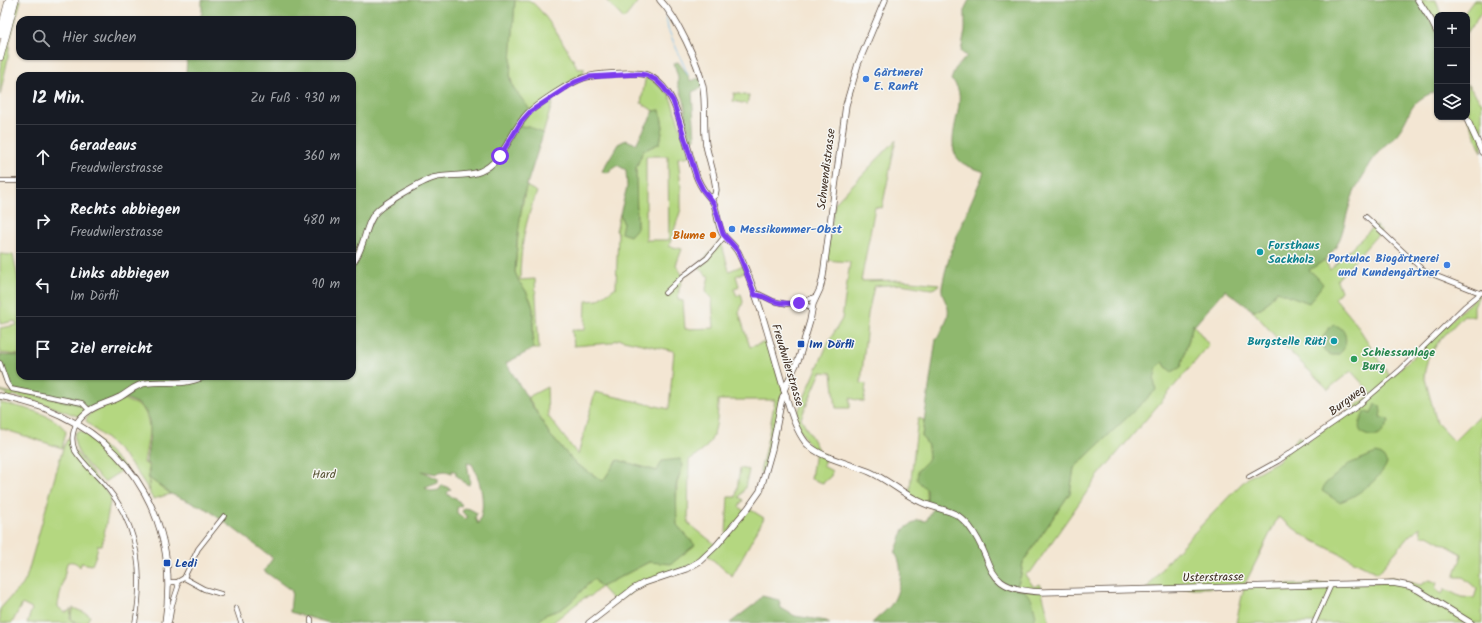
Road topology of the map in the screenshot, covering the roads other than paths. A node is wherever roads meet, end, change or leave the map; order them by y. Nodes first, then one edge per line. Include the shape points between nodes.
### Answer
1 (9, 0) edge
2 (15, 0) edge
3 (660, 0) edge
4 (885, 0) edge
5 (1418, 0) edge
6 (1434, 25) edge
7 (0, 35) edge
8 (0, 57) edge
9 (1467, 120) edge
10 (1482, 152) edge
11 (0, 181) edge
12 (16, 181) edge
13 (711, 198) junction
14 (1366, 217) dead end
15 (724, 237) junction
16 (356, 258) edge
17 (1481, 292) edge
18 (666, 293) dead end
19 (755, 295) junction
20 (816, 296) junction
21 (803, 302) junction
22 (812, 309) junction
23 (0, 363) edge
24 (192, 380) edge
25 (785, 392) junction
26 (0, 396) edge
27 (88, 410) junction
28 (76, 424) junction
29 (1248, 477) dead end
30 (224, 516) dead end
31 (975, 535) joint
32 (184, 578) junction
33 (168, 582) junction
34 (177, 582) junction
35 (1332, 585) junction
36 (221, 594) dead end
37 (236, 608) dead end
38 (1468, 622) edge
39 (135, 623) edge
40 (165, 623) edge
41 (169, 623) edge
42 (241, 623) edge
43 (589, 623) edge
44 (1314, 623) edge

1 - 7 highway
2 - 8 highway
3 - 13 street via 677,24 700,78 704,99 706,146 716,190
4 - 20 street, Schwendistrasse via 858,64 846,105 823,276
5 - 6 street
9 - 10 street
11 - 12 street
13 - 15 street, Freudwilerstrasse
13 - 16 street, Freudwilerstrasse via 697,178 673,101 664,88 651,77 639,74 588,77 575,82 531,111 500,156 484,170 470,175 429,179 380,208 371,219 361,251
14 - 17 street via 1424,271
15 - 18 street via 707,258
15 - 19 street, Freudwilerstrasse via 738,251
17 - 29 street, Burgweg via 1401,369 1358,406 1278,461
19 - 21 street via 760,294 782,303
19 - 25 street, Freudwilerstrasse
20 - 21 street
20 - 22 street, Schwendistrasse
21 - 22 street
22 - 25 street, Schwendistrasse via 799,358
23 - 27 street via 11,389 82,403
24 - 27 street via 183,383 142,384
25 - 31 street, Freudwilerstrasse via 797,428 815,451 872,473 923,503 952,513 965,521
25 - 43 street, Schwendistrasse via 760,491 716,546 700,561 686,569 632,589
26 - 28 street via 44,408
27 - 28 street
28 - 33 street via 117,455 144,492 162,533
28 - 39 street via 72,435 75,451 114,498 128,522 134,540 140,581
30 - 32 street via 198,549
31 - 35 street, Usterstrasse via 995,576 1009,586 1025,591
32 - 34 street
32 - 36 street via 204,589
33 - 34 street
33 - 40 street
34 - 41 street
35 - 38 street, Usterstrasse via 1401,584 1424,593
35 - 44 street
37 - 42 street

